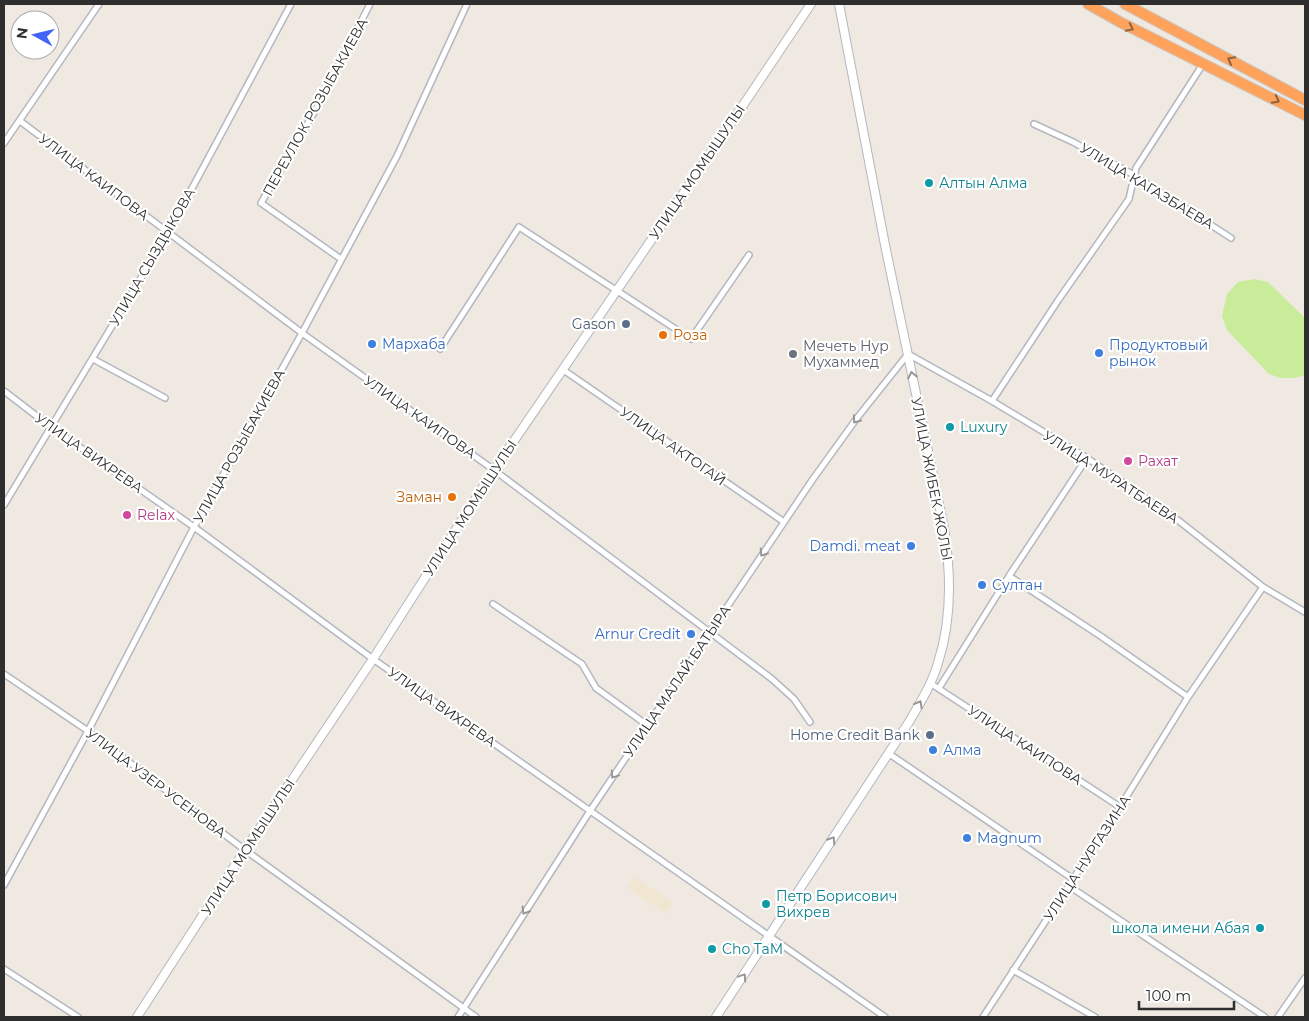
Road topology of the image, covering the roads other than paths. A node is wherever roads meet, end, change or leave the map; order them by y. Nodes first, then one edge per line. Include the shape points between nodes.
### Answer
1 (99, 4) edge
2 (291, 4) edge
3 (370, 4) edge
4 (467, 4) edge
5 (811, 4) edge
6 (839, 4) edge
7 (1088, 4) edge
8 (1125, 4) edge
9 (1204, 63) junction
10 (1305, 100) edge
11 (1305, 115) edge
12 (20, 121) junction
13 (1034, 124) dead end
14 (4, 144) edge
15 (1134, 175) junction
16 (168, 232) junction
17 (1231, 238) dead end
18 (748, 256) dead end
19 (341, 259) junction
20 (616, 290) junction
21 (302, 333) junction
22 (440, 349) dead end
23 (908, 354) junction
24 (93, 360) junction
25 (562, 369) junction
26 (4, 391) edge
27 (165, 398) dead end
28 (992, 401) junction
29 (50, 427) junction
30 (1087, 458) junction
31 (494, 470) junction
32 (4, 505) edge
33 (784, 522) junction
34 (194, 527) junction
35 (1009, 576) junction
36 (1264, 586) junction
37 (492, 604) dead end
38 (1305, 612) edge
39 (710, 633) junction
40 (373, 659) junction
41 (4, 674) edge
42 (930, 683) junction
43 (939, 688) junction
44 (1188, 697) junction
45 (810, 722) dead end
46 (647, 725) junction
47 (88, 731) junction
48 (888, 753) junction
49 (1120, 807) junction
50 (590, 811) junction
51 (245, 850) junction
52 (1073, 879) junction
53 (4, 885) edge
54 (1069, 886) junction
55 (770, 937) junction
56 (4, 969) edge
57 (1013, 970) junction
58 (1305, 978) edge
59 (464, 1009) junction
60 (78, 1017) edge
61 (137, 1017) edge
62 (458, 1017) edge
63 (476, 1017) edge
64 (716, 1017) edge
65 (885, 1017) edge
66 (983, 1017) edge
67 (1095, 1017) edge
68 (1265, 1017) edge
69 (1278, 1017) edge

1 - 12 street
2 - 16 street, УЛИЦА СЫЗДЫКОВА
3 - 19 street, ПЕРЕУЛОК РОЗЫБАКИЕВА via 320,104 261,203
4 - 19 street, УЛИЦА РОЗЫБАКИЕВА via 397,156
5 - 20 street, УЛИЦА МОМЫШУЛЫ
6 - 23 street, УЛИЦА ЖИБЕК ЖОЛЫ
7 -> 9 highway
10 -> 8 highway
9 -> 11 highway
9 - 15 street
12 - 14 street
12 - 16 street, УЛИЦА КАИПОВА
13 - 15 street, УЛИЦА КАГАЗБАЕВА
15 - 17 street, УЛИЦА КАГАЗБАЕВА
15 - 28 street via 1128,199
16 - 21 street, УЛИЦА КАИПОВА
16 - 24 street, УЛИЦА СЫЗДЫКОВА
18 - 20 street via 691,339
19 - 21 street, УЛИЦА РОЗЫБАКИЕВА
20 - 22 street via 519,227
20 - 25 street, УЛИЦА МОМЫШУЛЫ
21 - 31 street, УЛИЦА КАИПОВА
21 - 34 street, УЛИЦА РОЗЫБАКИЕВА
23 - 28 street, УЛИЦА МУРАТБАЕВА
23 -> 33 street, УЛИЦА МАЛАЙ БАТЫРА via 857,418
42 -> 23 street, УЛИЦА ЖИБЕК ЖОЛЫ via 939,662 945,633 949,562
24 - 27 street
24 - 29 street, УЛИЦА СЫЗДЫКОВА
25 - 31 street, УЛИЦА МОМЫШУЛЫ
25 - 33 street, УЛИЦА АКТОГАЙ
26 - 29 street, УЛИЦА ВИХРЕВА
28 - 30 street, УЛИЦА МУРАТБАЕВА
29 - 32 street, УЛИЦА СЫЗДЫКОВА
29 - 34 street, УЛИЦА ВИХРЕВА
30 - 35 street
30 - 36 street, УЛИЦА МУРАТБАЕВА via 1179,521
31 - 39 street, УЛИЦА КАИПОВА
31 - 40 street, УЛИЦА МОМЫШУЛЫ
33 -> 39 street, УЛИЦА МАЛАЙ БАТЫРА
34 - 40 street, УЛИЦА ВИХРЕВА
34 - 47 street, УЛИЦА РОЗЫБАКИЕВА
35 - 43 street
35 - 44 street
36 - 38 street, УЛИЦА МУРАТБАЕВА
36 - 44 street, УЛИЦА НУРГАЗИНА
37 - 46 street via 582,664 596,688
39 - 45 street, УЛИЦА КАИПОВА via 794,698
39 - 46 street, УЛИЦА МАЛАЙ БАТЫРА
40 - 50 street, УЛИЦА ВИХРЕВА
40 - 51 street, УЛИЦА МОМЫШУЛЫ
41 - 47 street, УЛИЦА УЗЕР УСЕНОВА
42 - 43 street, УЛИЦА КАИПОВА
48 -> 42 street, УЛИЦА ЖИБЕК ЖОЛЫ
43 - 49 street, УЛИЦА КАИПОВА
44 - 49 street, УЛИЦА НУРГАЗИНА
46 -> 50 street, УЛИЦА МАЛАЙ БАТЫРА
47 - 51 street, УЛИЦА УЗЕР УСЕНОВА
47 - 53 street, УЛИЦА РОЗЫБАКИЕВА
48 - 52 street
55 -> 48 street, УЛИЦА ЖИБЕК ЖОЛЫ
49 - 52 street, УЛИЦА НУРГАЗИНА
50 - 55 street, УЛИЦА ВИХРЕВА
50 -> 59 street, УЛИЦА МАЛАЙ БАТЫРА
51 - 59 street, УЛИЦА УЗЕР УСЕНОВА
51 - 61 street, УЛИЦА МОМЫШУЛЫ
52 - 54 street, УЛИЦА НУРГАЗИНА
54 - 57 street, УЛИЦА НУРГАЗИНА
54 - 68 street
64 -> 55 street, УЛИЦА ЖИБЕК ЖОЛЫ
55 - 65 street, УЛИЦА ВИХРЕВА
56 - 60 street
57 - 66 street, УЛИЦА НУРГАЗИНА
57 - 67 street
58 - 69 street
59 - 62 street, УЛИЦА МАЛАЙ БАТЫРА
59 - 63 street, УЛИЦА УЗЕР УСЕНОВА

